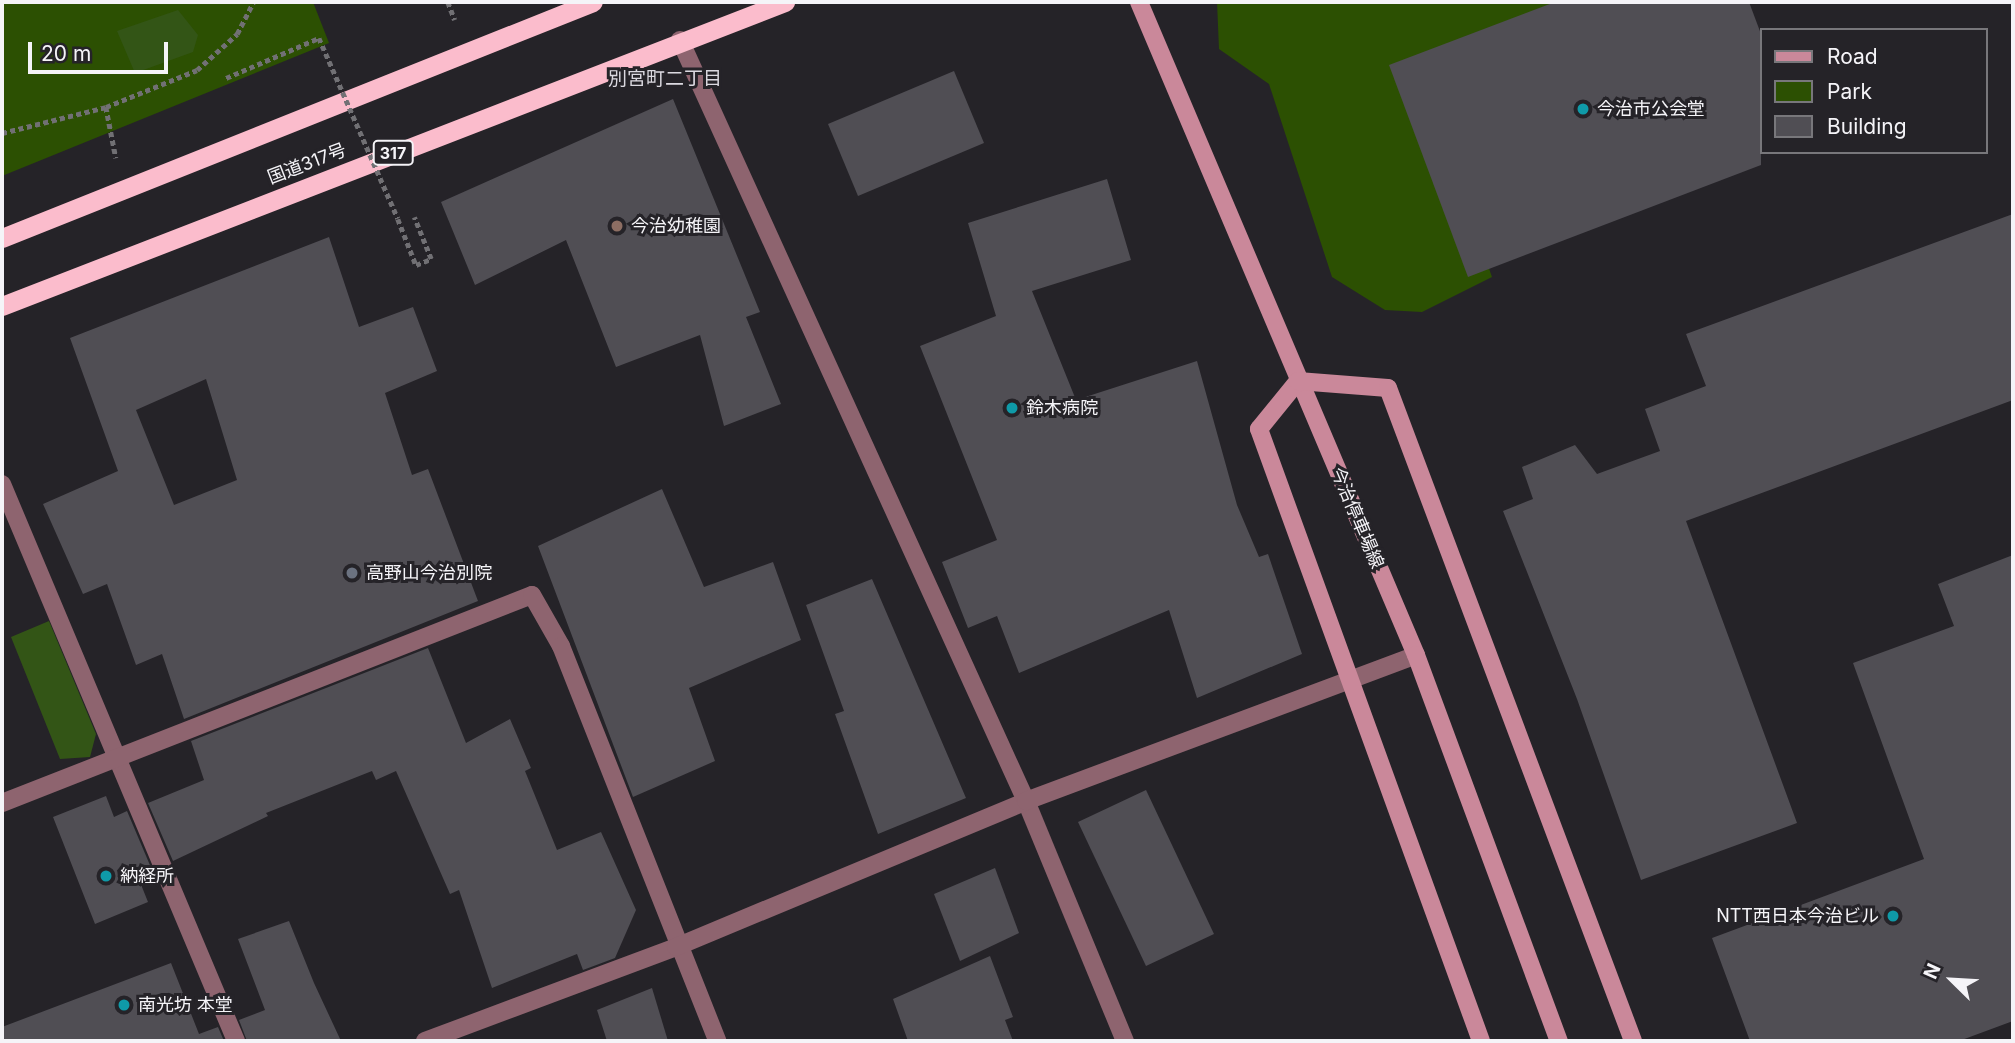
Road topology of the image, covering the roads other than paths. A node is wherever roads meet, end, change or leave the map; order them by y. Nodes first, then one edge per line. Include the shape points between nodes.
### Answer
1 (593, 2) edge
2 (785, 2) edge
3 (1139, 2) edge
4 (680, 40) junction
5 (2, 238) edge
6 (2, 306) edge
7 (1298, 381) junction
8 (2, 484) edge
9 (1416, 655) junction
10 (1353, 680) junction
11 (115, 757) junction
12 (1026, 801) junction
13 (2, 803) edge
14 (676, 947) junction
15 (236, 1041) edge
16 (425, 1041) edge
17 (717, 1041) edge
18 (1125, 1041) edge
19 (1481, 1041) edge
20 (1559, 1041) edge
21 (1633, 1041) edge

1 - 5 highway
2 - 4 highway, 国道317号 / 317
3 - 7 main road, 今治停車場線
4 - 6 highway, 国道317号 / 317
4 - 12 street
7 - 9 main road, 今治停車場線
7 - 10 main road via 1259,429
7 - 21 main road via 1388,388
8 - 11 street
9 - 10 street
9 - 20 main road, 今治停車場線
10 - 12 street
10 - 19 main road
11 - 13 street
11 - 14 street via 531,595 561,646
11 - 15 street
12 - 14 street
12 - 18 street
14 - 16 street
14 - 17 street

